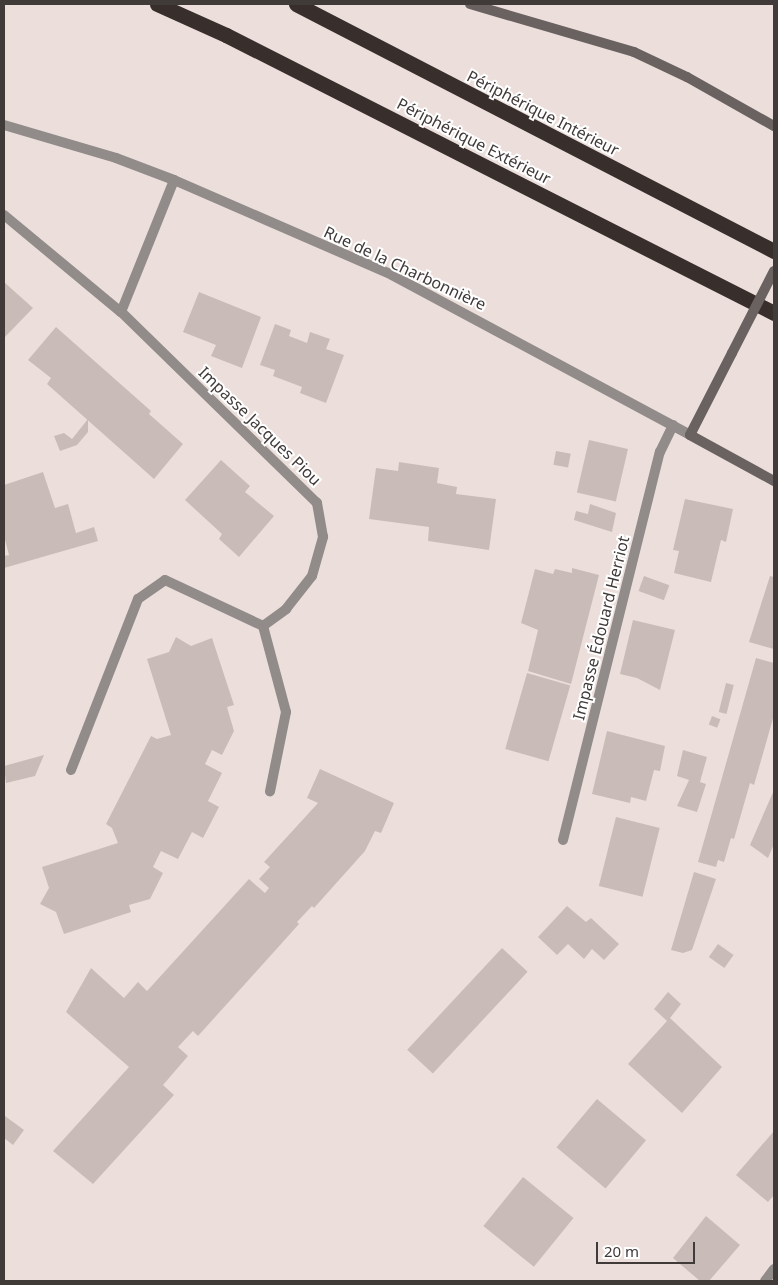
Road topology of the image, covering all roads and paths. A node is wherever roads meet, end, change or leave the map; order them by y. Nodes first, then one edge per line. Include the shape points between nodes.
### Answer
1 (157, 4) edge
2 (296, 4) edge
3 (470, 4) edge
4 (4, 126) edge
5 (774, 126) edge
6 (174, 180) junction
7 (4, 215) edge
8 (774, 251) edge
9 (774, 272) edge
10 (121, 312) junction
11 (774, 313) edge
12 (673, 425) junction
13 (690, 435) junction
14 (774, 480) edge
15 (263, 626) junction
16 (71, 770) dead end
17 (270, 791) dead end
18 (564, 840) dead end
19 (774, 1269) edge
20 (765, 1281) edge

1 - 11 highway, Périphérique Extérieur via 226,35
2 - 8 highway, Périphérique Intérieur
3 - 5 street via 634,52 688,77
4 - 6 street, Rue de la Charbonnière via 116,158
6 - 10 street
6 - 12 street, Rue de la Charbonnière via 392,275
7 - 10 street, Impasse Jacques Piou
9 - 13 street, bridge
10 - 15 street, Impasse Jacques Piou via 317,503 323,538 312,576 286,609
12 - 13 street, Rue de la Charbonnière
12 - 18 street, Impasse Édouard Herriot via 660,452
13 - 14 street, Rue de la Charbonnière
15 - 16 street via 165,580 138,599
15 - 17 street via 286,712
19 - 20 street

